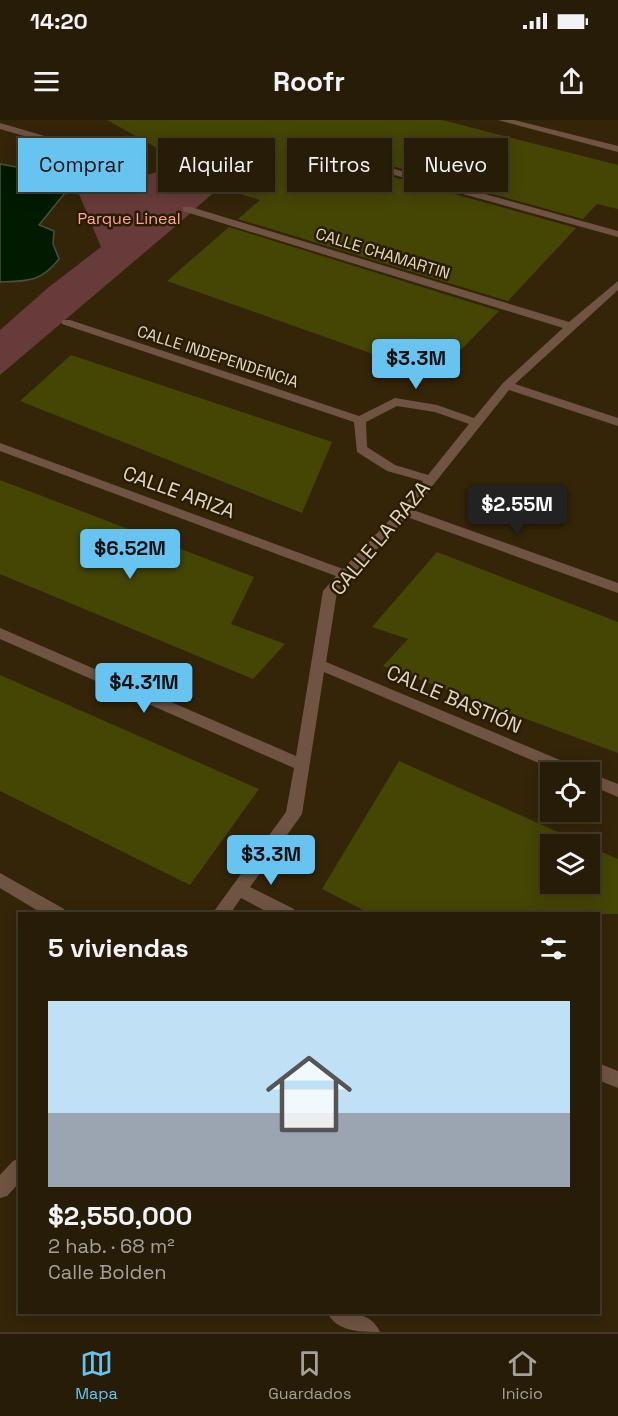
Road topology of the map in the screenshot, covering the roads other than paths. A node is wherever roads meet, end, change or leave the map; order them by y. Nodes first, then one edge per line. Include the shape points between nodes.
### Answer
1 (503, 120) edge
2 (0, 126) edge
3 (41, 138) edge
4 (618, 149) edge
5 (392, 171) edge
6 (187, 209) dead end
7 (618, 234) edge
8 (616, 288) edge
9 (66, 322) dead end
10 (570, 326) junction
11 (507, 385) junction
12 (360, 420) junction
13 (618, 422) edge
14 (475, 423) junction
15 (0, 447) edge
16 (429, 479) junction
17 (405, 512) junction
18 (344, 574) junction
19 (618, 588) edge
20 (0, 633) edge
21 (318, 664) junction
22 (550, 762) edge
23 (301, 765) junction
24 (600, 783) edge
25 (618, 791) edge
26 (0, 880) edge
27 (239, 889) junction
28 (55, 912) edge
29 (222, 912) edge
30 (284, 912) edge
31 (600, 1072) edge
32 (618, 1080) edge
33 (18, 1169) edge
34 (0, 1189) edge
35 (339, 1314) edge
36 (370, 1332) edge

1 - 4 street
2 - 3 street
5 - 7 street
6 - 10 street, CALLE CHAMARTIN
8 - 10 street, CALLE LA RAZA
9 - 12 street, CALLE INDEPENDENCIA
10 - 11 street, CALLE LA RAZA
11 - 13 street
11 - 14 street, CALLE LA RAZA
12 - 14 street via 395,402 437,408
12 - 16 street via 361,449 391,468
14 - 16 street, CALLE LA RAZA
15 - 18 street, CALLE ARIZA
16 - 17 street, CALLE LA RAZA
17 - 18 street, CALLE LA RAZA
17 - 19 street
18 - 21 street, CALLE LA RAZA via 330,591
20 - 23 street
21 - 22 street, CALLE BASTIÓN
21 - 23 street, CALLE LA RAZA
23 - 27 street, CALLE LA RAZA via 294,814
24 - 25 street
26 - 28 street
27 - 29 street, CALLE LA RAZA
27 - 30 street
31 - 32 street
33 - 34 street
35 - 36 street

